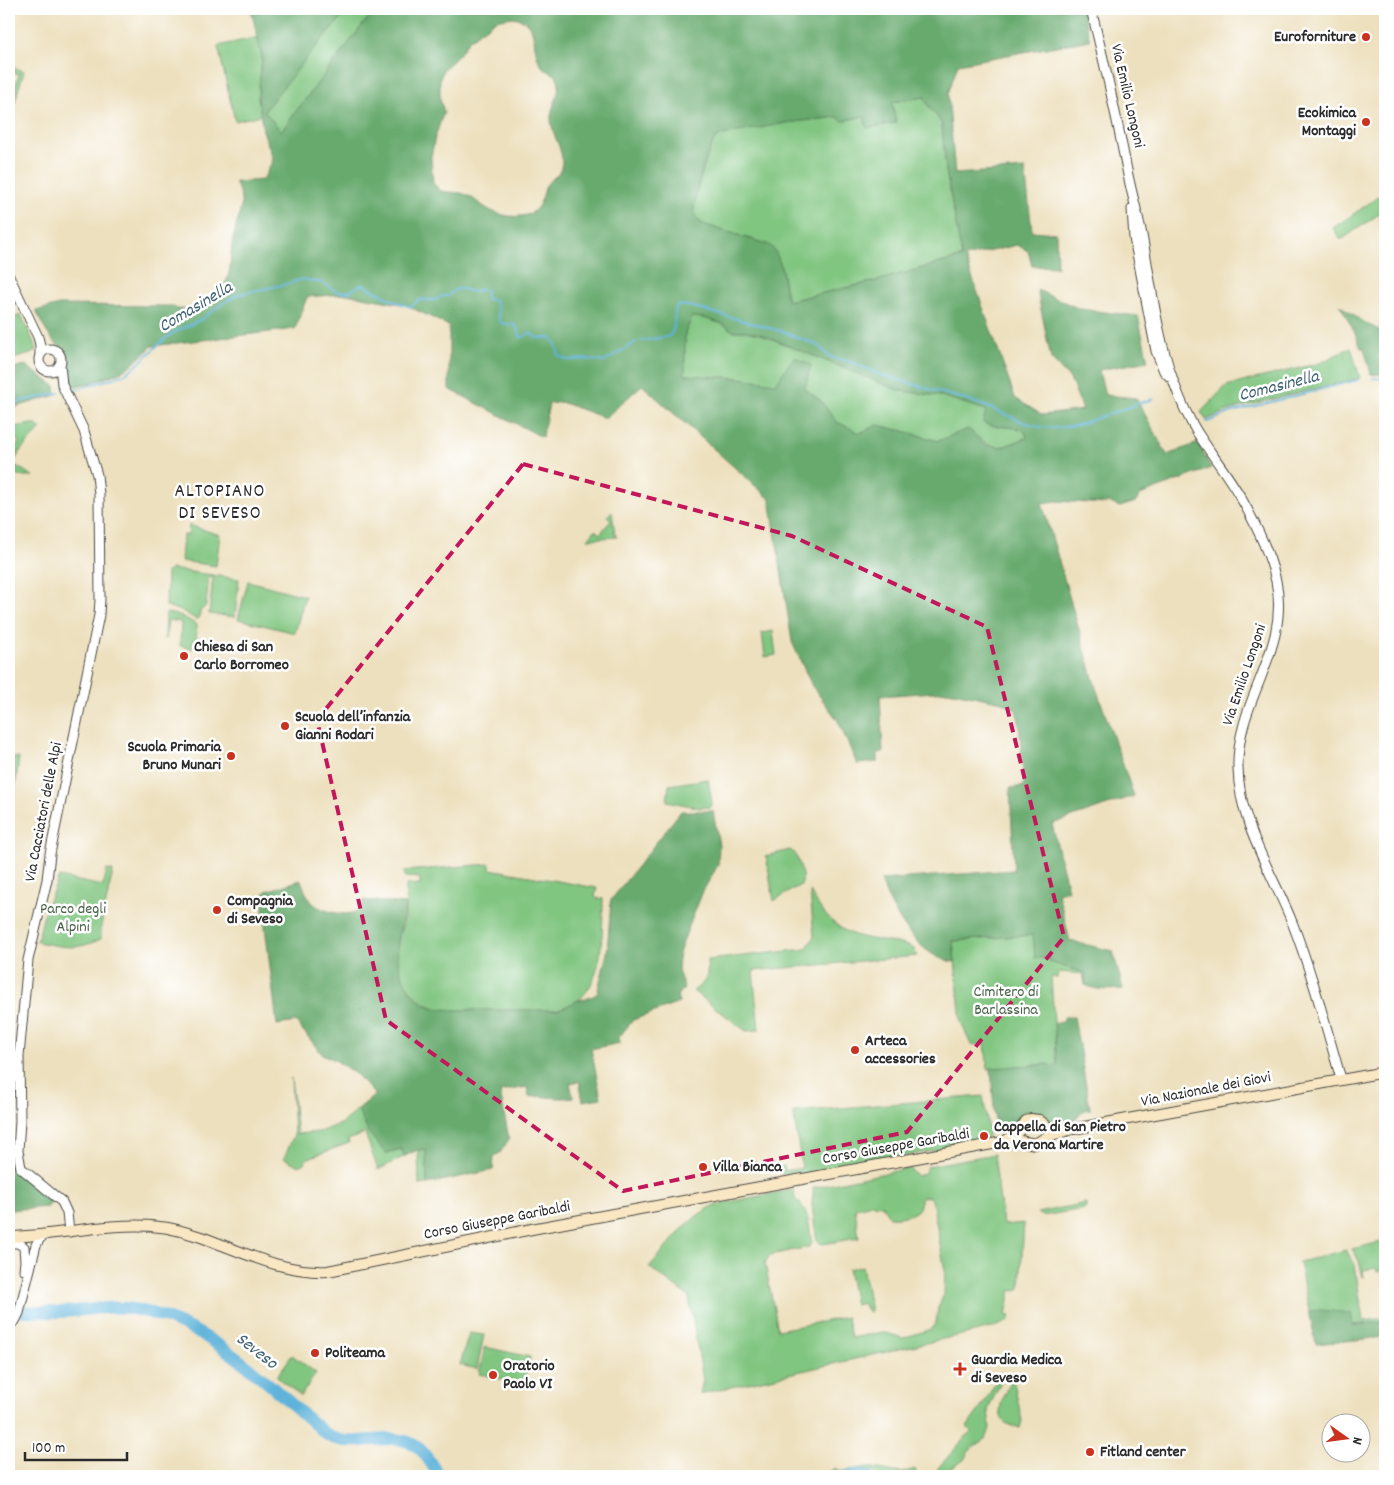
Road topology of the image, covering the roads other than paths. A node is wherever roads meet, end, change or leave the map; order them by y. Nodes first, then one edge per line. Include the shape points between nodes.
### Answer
1 (1091, 9) edge
2 (1131, 191) junction
3 (1134, 238) junction
4 (9, 276) edge
5 (1152, 297) junction
6 (38, 337) junction
7 (54, 350) junction
8 (1156, 351) junction
9 (40, 356) junction
10 (60, 364) junction
11 (48, 371) junction
12 (1172, 379) junction
13 (62, 384) junction
14 (1385, 1072) edge
15 (1341, 1079) junction
16 (1043, 1124) junction
17 (1022, 1127) junction
18 (1076, 1129) junction
19 (1042, 1140) junction
20 (998, 1143) junction
21 (1028, 1143) junction
22 (69, 1232) junction
23 (50, 1234) junction
24 (29, 1236) junction
25 (9, 1238) edge
26 (9, 1243) edge
27 (24, 1248) junction
28 (35, 1248) junction

1 - 2 street, Via Emilio Longoni
2 - 3 street, Via Emilio Longoni
2 - 5 street, Via Emilio Longoni
3 - 5 street, Via Emilio Longoni via 1140,245
3 - 8 street, Via Emilio Longoni
4 - 6 street, Via Cacciatori delle Alpi
5 - 8 street, Via Emilio Longoni via 1150,309
5 - 12 street, Via Emilio Longoni
6 - 7 street, Via Cacciatori delle Alpi
6 - 9 street, Via Cacciatori delle Alpi
7 - 9 street via 47,350
7 - 10 street, Via Cacciatori delle Alpi
8 - 12 street, Via Emilio Longoni via 1164,371
9 - 11 street, Via Cacciatori delle Alpi via 41,366
10 - 11 street via 55,370
10 - 13 street, Via Cacciatori delle Alpi
11 - 13 street, Via Cacciatori delle Alpi
12 - 15 street, Via Emilio Longoni via 1196,431 1240,496 1276,579 1280,606 1278,628 1240,735 1240,788 1258,849 1295,930
13 - 22 street, Via Cacciatori delle Alpi via 85,435 96,475 100,606 47,880 28,960 20,1056 18,1151 21,1168 62,1202
14 - 15 main road, Via Nazionale dei Giovi
15 - 18 main road, Via Nazionale dei Giovi
16 - 17 main road, Via Nazionale dei Giovi via 1031,1119
16 - 18 main road, Via Nazionale dei Giovi
16 - 19 main road via 1046,1134
17 - 20 main road, Via Nazionale dei Giovi
17 - 21 main road via 1021,1135
18 - 19 main road, Via Nazionale dei Giovi
19 - 21 main road, Via Nazionale dei Giovi
20 - 21 main road, Via Nazionale dei Giovi
20 - 22 main road, Corso Giuseppe Garibaldi via 545,1226 328,1271 293,1269 161,1227
22 - 23 main road, Corso Giuseppe Garibaldi
23 - 24 main road, Corso Giuseppe Garibaldi
23 - 28 street via 40,1238
24 - 25 main road, Corso Giuseppe Garibaldi
24 - 27 street via 23,1240
24 - 28 street via 35,1240
26 - 27 street via 20,1244
27 - 28 street via 25,1266 17,1310

